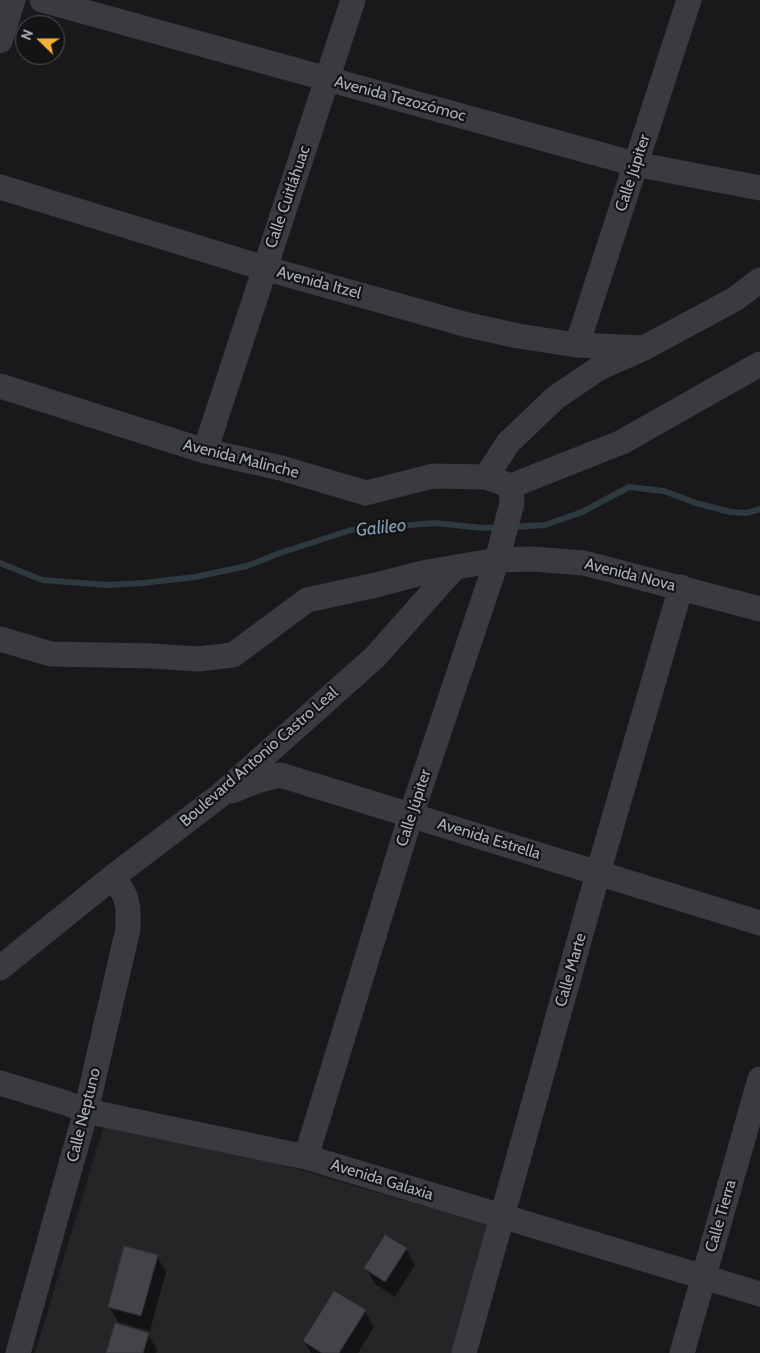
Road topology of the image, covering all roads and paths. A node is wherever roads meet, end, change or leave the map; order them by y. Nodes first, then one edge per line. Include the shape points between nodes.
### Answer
1 (13, 0) edge
2 (42, 0) edge
3 (353, 0) edge
4 (689, 0) edge
5 (0, 41) edge
6 (328, 79) junction
7 (635, 164) junction
8 (0, 187) edge
9 (760, 188) edge
10 (264, 268) junction
11 (760, 280) edge
12 (577, 345) junction
13 (644, 348) junction
14 (760, 364) edge
15 (0, 386) edge
16 (205, 451) junction
17 (486, 477) junction
18 (511, 494) junction
19 (500, 550) junction
20 (455, 567) junction
21 (680, 587) junction
22 (760, 609) edge
23 (0, 639) edge
24 (218, 797) junction
25 (411, 815) junction
26 (598, 873) junction
27 (114, 876) junction
28 (760, 923) edge
29 (0, 968) edge
30 (760, 1079) edge
31 (0, 1083) edge
32 (86, 1111) junction
33 (306, 1156) junction
34 (502, 1216) junction
35 (704, 1277) junction
36 (760, 1294) edge
37 (18, 1353) edge
38 (464, 1353) edge
39 (682, 1353) edge

1 - 5 street
2 - 6 street, Avenida Tezozómoc
3 - 6 street, Calle Cuitláhuac
4 - 7 street, Calle Júpiter
6 - 7 street, Avenida Tezozómoc
6 - 10 street, Calle Cuitláhuac
7 - 9 street, Avenida Tezozómoc
7 - 12 street, Calle Júpiter
8 - 10 street, Avenida Itzel
10 - 12 street, Avenida Itzel via 464,324
10 - 16 street, Calle Cuitláhuac
11 - 13 street via 735,299
12 - 13 street, Avenida Itzel
13 - 17 street via 599,368 555,398 508,443
14 - 18 street via 622,442
15 - 16 street, Avenida Malinche
16 - 17 street, Avenida Malinche via 281,468 366,493 433,476
17 - 18 street
18 - 19 street, Calle Júpiter
19 - 20 street, Avenida Nova
19 - 21 street, Avenida Nova via 532,559 584,563
19 - 25 street, Calle Júpiter
20 - 23 street, Avenida Nova via 307,600 233,655 198,659 51,654
20 - 24 street, Boulevard Antonio Castro Leal via 375,657
21 - 22 street, Avenida Nova
21 - 26 street, Calle Marte
24 - 25 street, Avenida Estrella via 257,781 280,776
24 - 27 street, Boulevard Antonio Castro Leal
25 - 26 street, Avenida Estrella
25 - 33 street, Calle Júpiter
26 - 28 street, Avenida Estrella
26 - 34 street, Calle Marte
27 - 29 street, Boulevard Antonio Castro Leal
27 - 32 street, Calle Neptuno via 125,896 128,929
30 - 35 street, Calle Tierra
31 - 32 street, Avenida Galaxia
32 - 33 street, Avenida Galaxia
32 - 37 street, Calle Neptuno
33 - 34 street, Avenida Galaxia
34 - 35 street, Avenida Galaxia
34 - 38 street, Calle Marte
35 - 36 street, Avenida Galaxia
35 - 39 street, Calle Tierra

